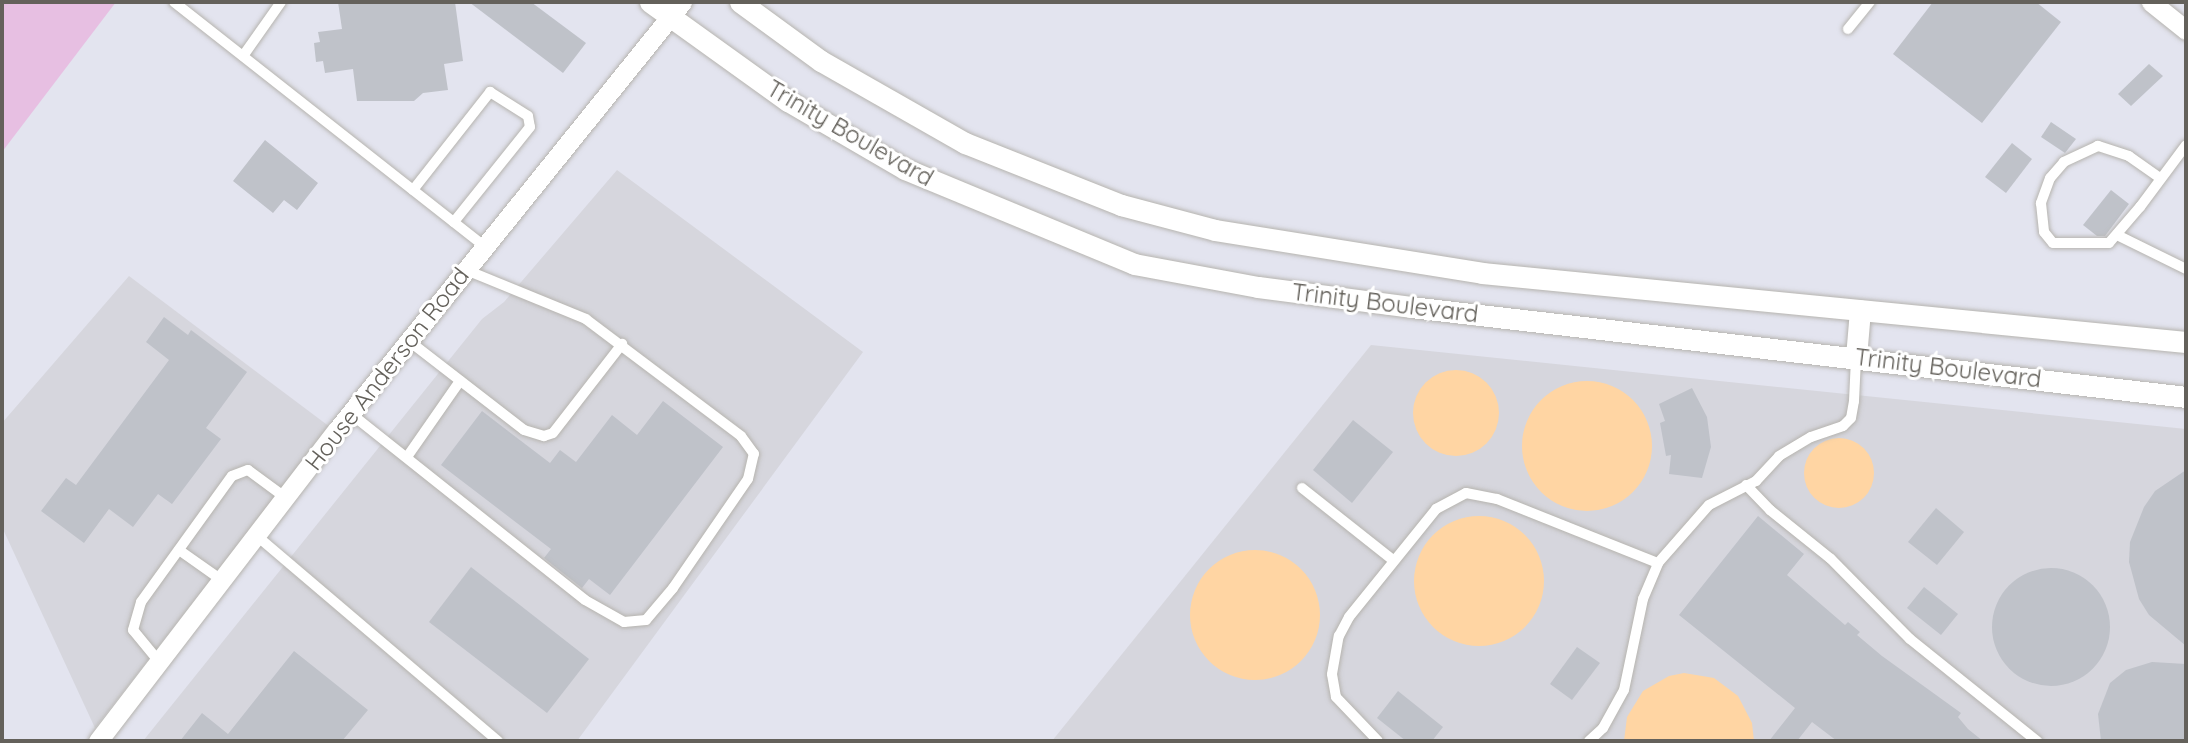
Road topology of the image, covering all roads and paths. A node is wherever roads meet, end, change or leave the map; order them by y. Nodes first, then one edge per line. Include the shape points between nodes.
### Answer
1 (174, 2) edge
2 (281, 2) edge
3 (650, 2) edge
4 (740, 2) edge
5 (1870, 2) edge
6 (2153, 2) edge
7 (676, 9) edge
8 (1849, 29) dead end
9 (2186, 30) edge
10 (243, 56) junction
11 (2186, 145) edge
12 (2160, 178) junction
13 (413, 190) junction
14 (454, 222) junction
15 (2117, 235) junction
16 (485, 247) junction
17 (2186, 269) edge
18 (466, 270) junction
19 (1860, 310) junction
20 (409, 341) junction
21 (2186, 342) edge
22 (622, 344) junction
23 (1856, 357) junction
24 (460, 381) junction
25 (2186, 397) edge
26 (350, 413) junction
27 (407, 457) junction
28 (1746, 485) junction
29 (1302, 488) dead end
30 (286, 498) junction
31 (257, 536) junction
32 (178, 550) junction
33 (1394, 561) junction
34 (1658, 563) junction
35 (223, 582) junction
36 (162, 664) junction
37 (98, 741) edge
38 (498, 741) edge
39 (1378, 741) edge
40 (1589, 741) edge
41 (2037, 741) edge

1 - 10 lane
2 - 10 lane
3 - 7 main road, Trinity Boulevard
4 - 19 main road, Trinity Boulevard via 821,61 965,143 1121,205 1215,230 1334,253 1482,273
5 - 8 lane
6 - 9 street
7 - 16 street, House Anderson Road
7 - 23 main road, Trinity Boulevard via 788,100 905,169 1134,264 1258,287 1410,307
10 - 13 lane
11 - 12 lane
12 - 15 lane
12 - 15 lane via 2129,156 2098,146 2064,162 2050,178 2041,203 2044,232 2053,243 2098,247
13 - 14 lane
13 - 14 lane via 489,92 528,116 530,127
14 - 16 lane
15 - 17 lane
16 - 18 street, House Anderson Road
18 - 20 street, House Anderson Road
18 - 22 lane via 586,318
19 - 21 main road, Trinity Boulevard
19 - 23 main road
20 - 24 lane
20 - 26 street, House Anderson Road
22 - 24 lane via 553,433 544,436 524,430
22 - 27 lane via 741,436 754,454 748,479 646,620 624,622 585,600
23 - 25 main road, Trinity Boulevard
23 - 28 lane via 1850,418 1779,456
24 - 27 lane
26 - 27 lane
26 - 30 street, House Anderson Road
28 - 34 lane via 1709,505
28 - 41 lane via 1831,559 1910,639
29 - 33 lane
30 - 31 street, House Anderson Road
30 - 32 lane via 248,470 232,476
31 - 35 street, House Anderson Road
31 - 38 lane
32 - 35 lane
32 - 36 lane via 141,602 132,629
33 - 34 lane via 1436,509 1466,493 1497,499
33 - 39 lane via 1344,627 1332,674 1335,697
34 - 40 lane via 1643,598 1624,690 1603,728
35 - 36 street, House Anderson Road
36 - 37 street, House Anderson Road

